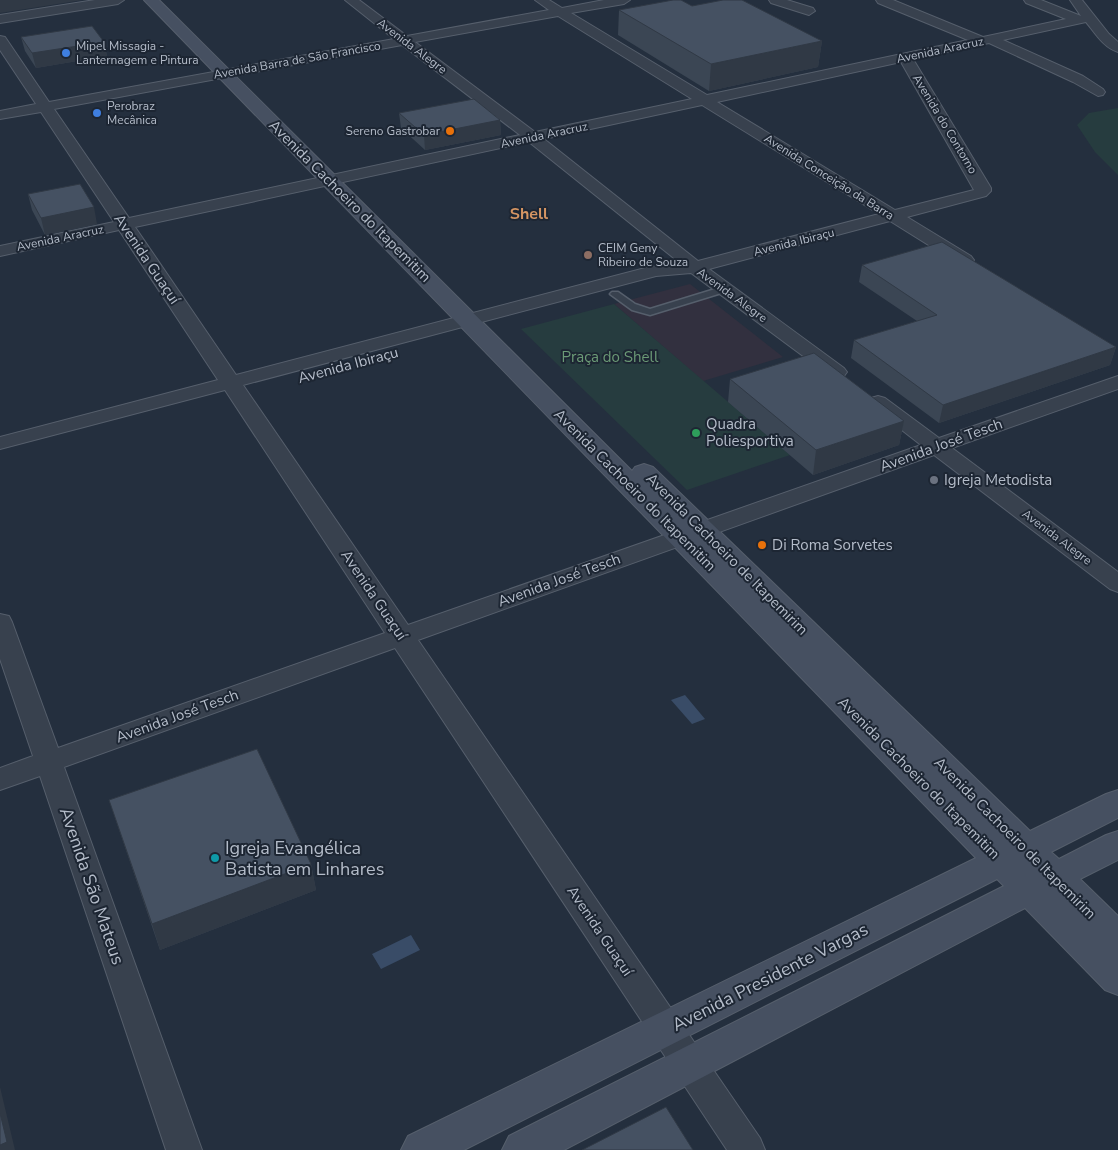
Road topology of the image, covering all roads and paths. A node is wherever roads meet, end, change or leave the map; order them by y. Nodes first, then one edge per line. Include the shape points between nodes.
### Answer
1 (118, 0) edge
2 (152, 0) edge
3 (165, 0) edge
4 (351, 0) edge
5 (541, 0) edge
6 (624, 0) edge
7 (774, 0) edge
8 (882, 0) edge
9 (1030, 0) edge
10 (1076, 0) edge
11 (809, 11) dead end
12 (560, 12) junction
13 (0, 19) edge
14 (1084, 19) junction
15 (0, 40) edge
16 (986, 40) junction
17 (405, 41) junction
18 (1118, 48) edge
19 (905, 57) junction
20 (231, 73) junction
21 (1098, 92) dead end
22 (704, 100) junction
23 (45, 107) junction
24 (0, 115) edge
25 (532, 137) junction
26 (337, 179) junction
27 (983, 191) joint
28 (894, 216) junction
29 (124, 225) junction
30 (0, 251) edge
31 (695, 267) junction
32 (977, 267) edge
33 (725, 290) junction
34 (615, 294) junction
35 (482, 323) junction
36 (851, 382) edge
37 (1118, 382) edge
38 (235, 389) junction
39 (867, 394) edge
40 (0, 443) edge
41 (938, 446) junction
42 (0, 458) edge
43 (692, 533) junction
44 (1118, 584) edge
45 (0, 622) edge
46 (401, 636) junction
47 (49, 762) junction
48 (0, 779) edge
49 (1118, 803) edge
50 (1118, 844) edge
51 (1014, 855) junction
52 (1042, 884) junction
53 (1118, 939) edge
54 (1118, 979) edge
55 (666, 1029) junction
56 (690, 1065) junction
57 (184, 1150) edge
58 (422, 1150) edge
59 (523, 1150) edge
60 (747, 1150) edge

1 - 13 street
2 - 20 street, Avenida Cachoeiro do Itapemitim
3 - 20 street
4 - 17 street, Avenida Alegre
5 - 12 street, Avenida Conceição da Barra
6 - 12 street, Avenida Barra de São Francisco
7 - 11 street
8 - 16 street
9 - 14 street
10 - 14 street
12 - 17 street, Avenida Barra de São Francisco
12 - 22 street, Avenida Conceição da Barra
14 - 16 street, Avenida Aracruz
14 - 18 street
15 - 23 street, Avenida Guaçuí
16 - 19 street, Avenida Aracruz
16 - 21 street via 1078,79
17 - 20 street, Avenida Barra de São Francisco
17 - 25 street, Avenida Alegre
19 - 22 street, Avenida Aracruz
19 - 27 street, Avenida do Contorno
20 - 23 street, Avenida Barra de São Francisco
20 - 26 street, Avenida Cachoeiro do Itapemitim
22 - 25 street, Avenida Aracruz
22 - 28 street, Avenida Conceição da Barra
23 - 24 street, Avenida Barra de São Francisco
23 - 29 street, Avenida Guaçuí
25 - 26 street, Avenida Aracruz
25 - 31 street, Avenida Alegre
26 - 29 street, Avenida Aracruz
26 - 35 street, Avenida Cachoeiro do Itapemitim
27 - 28 street, Avenida Ibiraçu
28 - 31 street, Avenida Ibiraçu
28 - 32 street, Avenida Conceição da Barra
29 - 30 street, Avenida Aracruz
29 - 38 street, Avenida Guaçuí
31 - 33 street, Avenida Alegre
31 - 34 street, Avenida Ibiraçu via 666,280
31 - 35 street, Avenida Ibiraçu via 655,272
33 - 34 lane via 650,312 633,308
33 - 36 street, Avenida Alegre
34 - 35 street, Avenida Ibiraçu
35 - 38 street, Avenida Ibiraçu
35 - 43 street, Avenida Cachoeiro do Itapemitim
37 - 41 street, Avenida José Tesch
38 - 40 street, Avenida Ibiraçu
38 - 42 street, Avenida Ibiraçu
38 - 46 street, Avenida Guaçuí
39 - 41 street, Avenida Alegre
41 - 43 street, Avenida José Tesch
41 - 44 street, Avenida Alegre
43 - 46 street, Avenida José Tesch
43 - 51 street, Avenida Cachoeiro do Itapemitim
45 - 47 street, Avenida São Mateus
46 - 47 street, Avenida José Tesch
46 - 55 street, Avenida Guaçuí
47 - 48 street, Avenida José Tesch
47 - 57 street, Avenida São Mateus
49 - 51 street, Avenida Presidente Vargas
50 - 52 street
51 - 52 street, Avenida Cachoeiro do Itapemitim
51 - 55 street, Avenida Presidente Vargas
52 - 53 street, Avenida Cachoeiro de Itapemirim
52 - 54 street, Avenida Cachoeiro do Itapemitim
52 - 56 street
55 - 56 street, Avenida Guaçuí
55 - 58 street, Avenida Presidente Vargas
56 - 59 street
56 - 60 street, Avenida Guaçuí

